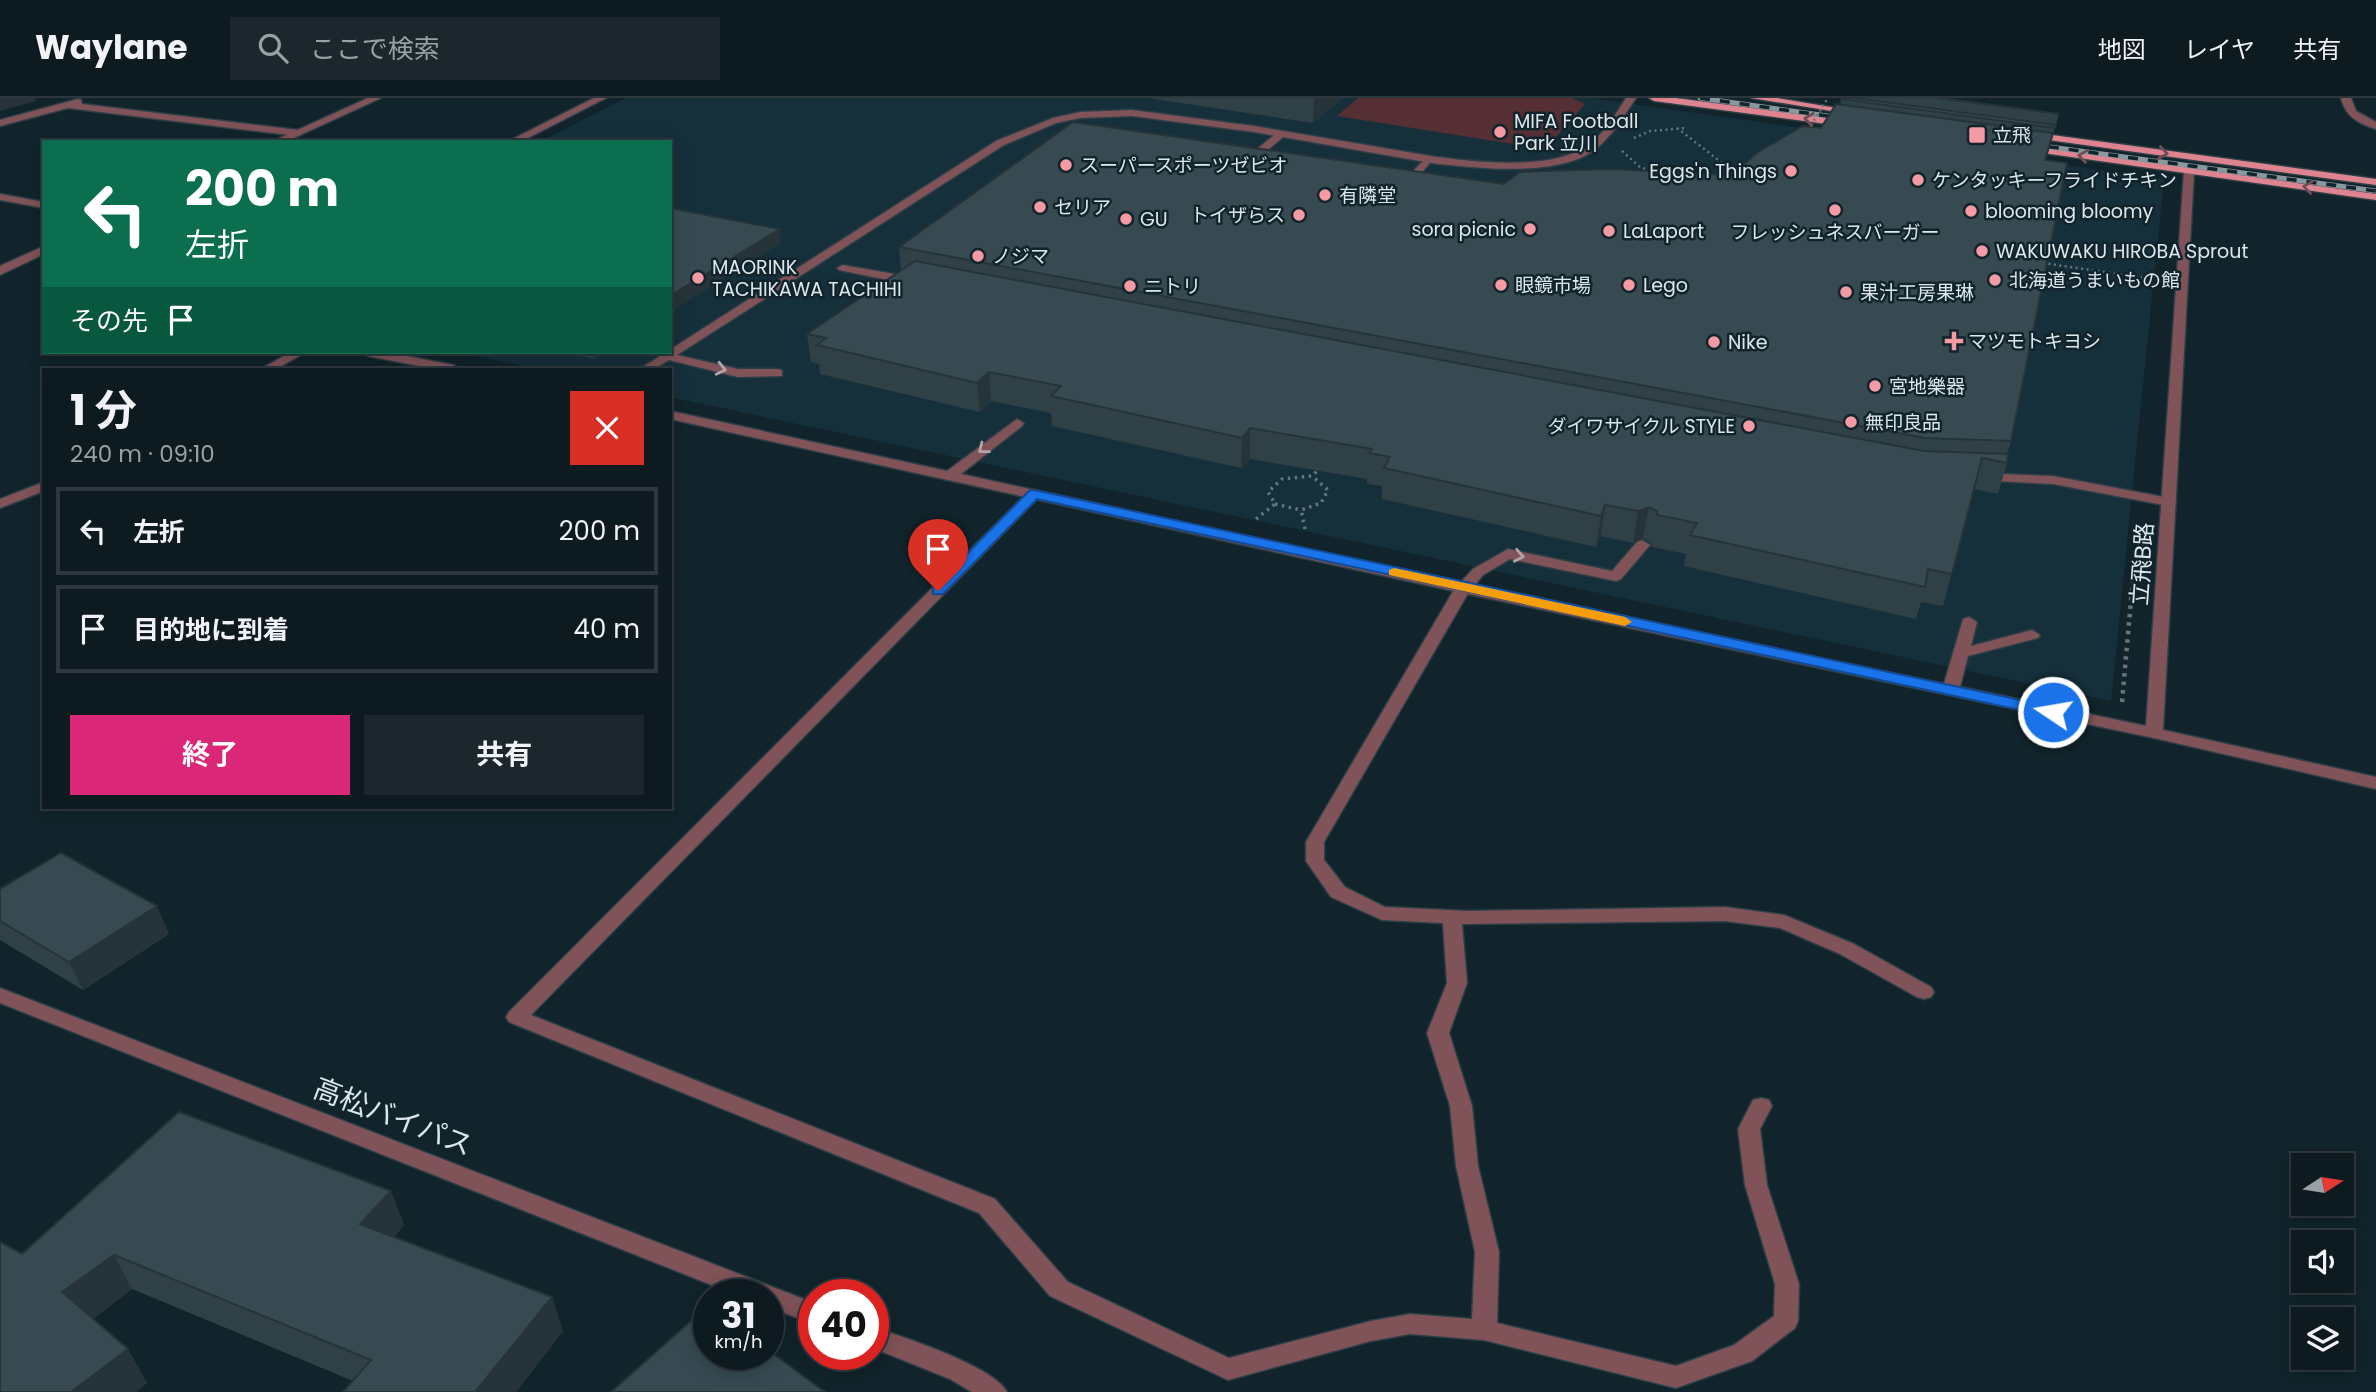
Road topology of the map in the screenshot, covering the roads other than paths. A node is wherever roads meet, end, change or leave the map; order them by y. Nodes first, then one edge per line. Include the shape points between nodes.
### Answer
1 (93, 98) edge
2 (376, 98) edge
3 (601, 98) edge
4 (1631, 98) edge
5 (1654, 98) edge
6 (1756, 98) edge
7 (2346, 98) edge
8 (68, 105) junction
9 (1874, 114) edge
10 (0, 123) edge
11 (1857, 125) edge
12 (2376, 126) edge
13 (298, 133) junction
14 (1283, 134) junction
15 (2023, 134) edge
16 (281, 140) edge
17 (516, 140) edge
18 (2010, 146) edge
19 (1428, 159) junction
20 (1281, 160) edge
21 (2189, 171) junction
22 (1384, 177) edge
23 (2376, 182) edge
24 (0, 197) edge
25 (2376, 197) edge
26 (42, 205) edge
27 (42, 250) edge
28 (844, 268) dead end
29 (0, 271) edge
30 (926, 284) edge
31 (672, 353) edge
32 (296, 354) edge
33 (378, 354) edge
34 (670, 354) edge
35 (667, 356) junction
36 (269, 368) edge
37 (448, 368) edge
38 (648, 368) edge
39 (777, 373) dead end
40 (672, 415) edge
41 (1017, 423) dead end
42 (950, 476) junction
43 (1968, 477) edge
44 (42, 487) edge
45 (1034, 494) junction
46 (2169, 502) junction
47 (0, 504) edge
48 (1642, 545) edge
49 (1463, 588) junction
50 (1969, 622) dead end
51 (2032, 635) dead end
52 (1962, 653) junction
53 (1951, 690) junction
54 (2154, 733) junction
55 (2376, 783) edge
56 (1452, 917) junction
57 (1924, 992) dead end
58 (0, 995) edge
59 (1761, 1106) dead end
60 (723, 1279) edge
61 (1484, 1330) junction
62 (889, 1343) edge
63 (994, 1392) edge

1 - 8 street
2 - 13 street
3 - 17 street
4 - 19 street via 1592,147 1576,155 1513,166
11 -> 5 main road
6 - 9 main road
7 - 12 street via 2347,108
8 - 10 street
8 - 13 street
13 - 16 street
14 - 19 street
14 - 20 street via 1255,156
14 - 31 street via 1131,112 1075,116 1028,127
15 -> 23 main road
21 -> 18 main road
19 - 22 street via 1409,181
25 -> 21 main road
21 - 46 street, 立飛B路
24 - 26 street
27 - 29 street
28 - 30 street
32 - 36 street
33 - 37 street
34 - 35 street
35 - 38 street
35 -> 39 street via 738,373
40 - 42 street
41 -> 42 street
42 - 45 street
43 - 46 street via 2053,481
44 - 47 street
45 - 49 street
45 - 61 street via 516,1017 987,1206 1059,1289 1227,1369 1410,1324
46 - 54 street, 立飛B路
49 -> 48 street via 1478,572 1508,554 1616,576
49 - 53 street
49 - 56 street via 1315,842 1315,861 1338,892 1382,913
50 - 52 street
51 - 52 street
52 - 53 street
53 - 54 street
54 - 55 street
56 - 57 street via 1725,914 1784,922 1847,949
56 - 61 street via 1457,983 1438,1033 1461,1106 1467,1166 1487,1252
58 - 60 street, 高松バイパス
59 - 61 street via 1749,1129 1756,1185 1787,1284 1786,1321 1743,1353 1676,1377
62 - 63 street via 959,1371

